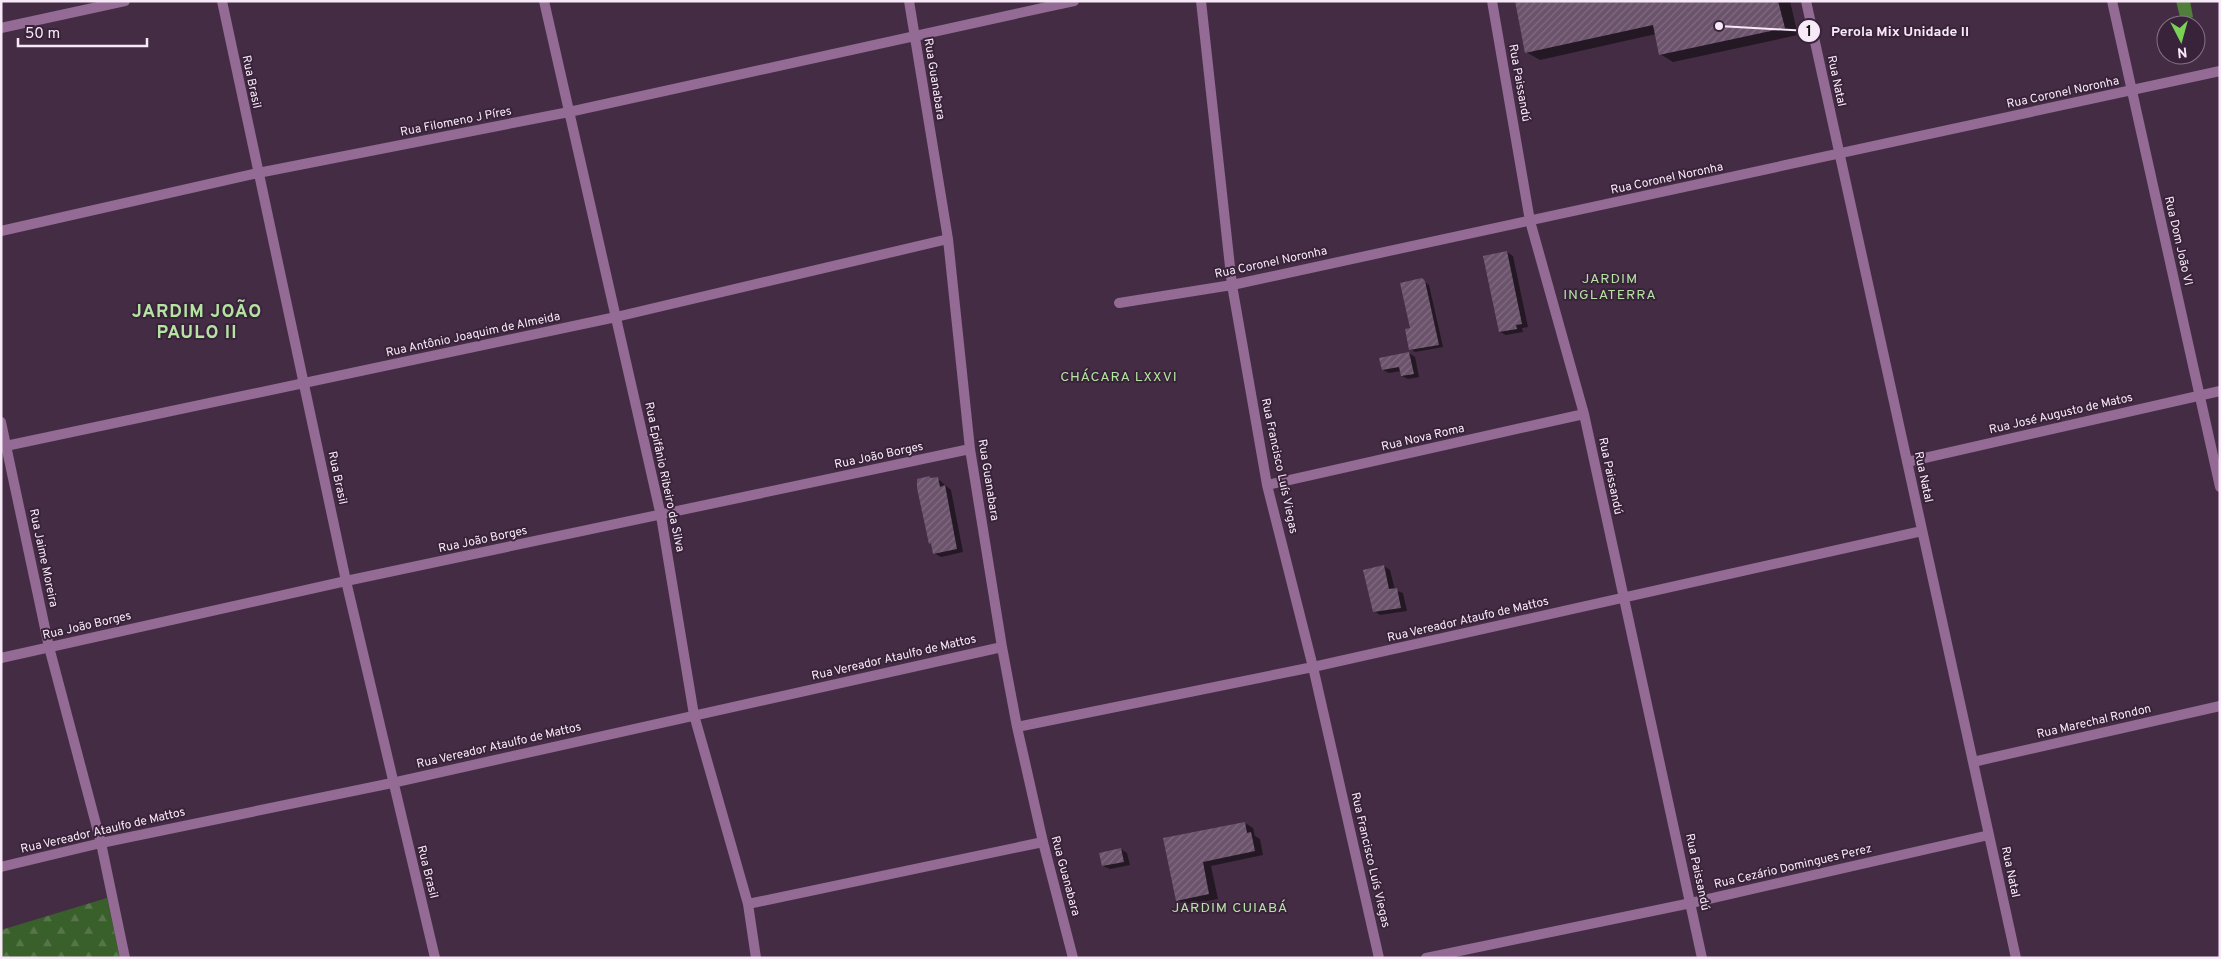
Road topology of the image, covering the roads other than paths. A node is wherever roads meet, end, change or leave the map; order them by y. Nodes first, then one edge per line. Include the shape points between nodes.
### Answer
1 (125, 1) edge
2 (222, 1) edge
3 (544, 1) edge
4 (909, 1) edge
5 (1074, 1) edge
6 (1201, 1) edge
7 (1492, 1) edge
8 (1806, 1) edge
9 (2112, 1) edge
10 (1, 28) edge
11 (914, 35) junction
12 (2220, 72) edge
13 (2132, 91) junction
14 (569, 112) junction
15 (1839, 155) junction
16 (258, 173) junction
17 (1530, 221) junction
18 (1, 231) edge
19 (948, 239) junction
20 (1232, 286) junction
21 (1119, 303) dead end
22 (616, 318) junction
23 (304, 383) junction
24 (2220, 391) edge
25 (2200, 396) junction
26 (1584, 414) junction
27 (1, 422) edge
28 (4, 446) edge
29 (970, 449) junction
30 (1907, 462) junction
31 (1267, 485) junction
32 (2220, 487) edge
33 (661, 516) junction
34 (1922, 530) junction
35 (346, 581) junction
36 (1623, 598) junction
37 (1002, 646) junction
38 (49, 647) junction
39 (1, 658) edge
40 (1314, 667) junction
41 (2220, 706) edge
42 (694, 715) junction
43 (1017, 727) junction
44 (1973, 762) junction
45 (392, 783) junction
46 (1989, 836) junction
47 (1043, 842) junction
48 (101, 843) junction
49 (1, 867) edge
50 (1691, 903) junction
51 (748, 904) junction
52 (125, 958) edge
53 (435, 958) edge
54 (756, 958) edge
55 (1073, 958) edge
56 (1379, 958) edge
57 (1426, 958) edge
58 (1702, 958) edge
59 (2016, 958) edge

1 - 10 street
2 - 16 street, Rua Brasil
3 - 14 street, Rua Epifânio Ribeiro da Silva
4 - 11 street, Rua Guanabara
5 - 11 street, Rua Filomeno J Píres
6 - 20 street, Rua Francisco Luís Viegas
7 - 17 street, Rua Paissandú
8 - 15 street, Rua Natal
9 - 13 street, Rua Dom João VI
11 - 14 street, Rua Filomeno J Píres
11 - 19 street, Rua Guanabara
12 - 13 street, Rua Coronel Noronha
13 - 15 street, Rua Coronel Noronha
13 - 25 street, Rua Dom João VI
14 - 16 street, Rua Filomeno J Píres
14 - 22 street, Rua Epifânio Ribeiro da Silva
15 - 17 street, Rua Coronel Noronha
15 - 30 street, Rua Natal
16 - 18 street, Rua Filomeno J Píres
16 - 23 street, Rua Brasil
17 - 20 street, Rua Coronel Noronha
17 - 26 street, Rua Paissandú
19 - 22 street, Rua Antônio Joaquim de Almeida
19 - 29 street, Rua Guanabara
20 - 21 street, Rua Coronel Noronha
20 - 31 street, Rua Francisco Luís Viegas
22 - 23 street, Rua Antônio Joaquim de Almeida
22 - 33 street, Rua Epifânio Ribeiro da Silva
23 - 28 street, Rua Antônio Joaquim de Almeida
23 - 35 street, Rua Brasil
24 - 25 street, Rua José Augusto de Matos
25 - 30 street, Rua José Augusto de Matos
25 - 32 street, Rua Dom João VI
26 - 31 street, Rua Nova Roma
26 - 36 street, Rua Paissandú
27 - 28 street, Rua Jaime Moreira
28 - 38 street, Rua Jaime Moreira
29 - 33 street, Rua João Borges
29 - 37 street, Rua Guanabara
30 - 34 street, Rua Natal
31 - 40 street, Rua Francisco Luís Viegas
33 - 35 street, Rua João Borges
33 - 42 street, Rua Epifânio Ribeiro da Silva
34 - 36 street, Rua Vereador Ataufo de Mattos
34 - 44 street, Rua Natal
35 - 38 street, Rua João Borges
35 - 45 street, Rua Brasil
36 - 40 street, Rua Vereador Ataufo de Mattos
36 - 50 street, Rua Paissandú
37 - 42 street, Rua Vereador Ataulfo de Mattos
37 - 43 street, Rua Guanabara
38 - 39 street, Rua João Borges
38 - 48 street, Rua Jaime Moreira
40 - 43 street, Rua Vereador Ataufo de Mattos
40 - 56 street, Rua Francisco Luís Viegas
41 - 44 street, Rua Marechal Rondon
42 - 45 street, Rua Vereador Ataulfo de Mattos
42 - 51 street, Rua Epifânio Ribeiro da Silva
43 - 47 street, Rua Guanabara
44 - 46 street, Rua Natal
45 - 48 street, Rua Vereador Ataulfo de Mattos
45 - 53 street, Rua Brasil
46 - 50 street, Rua Cezário Domingues Perez
46 - 59 street, Rua Natal
47 - 51 street
47 - 55 street, Rua Guanabara
48 - 49 street, Rua Vereador Ataulfo de Mattos
48 - 52 street, Rua Jaime Moreira
50 - 57 street, Rua Cezário Domingues Perez
50 - 58 street, Rua Paissandú
51 - 54 street, Rua Epifânio Ribeiro da Silva

